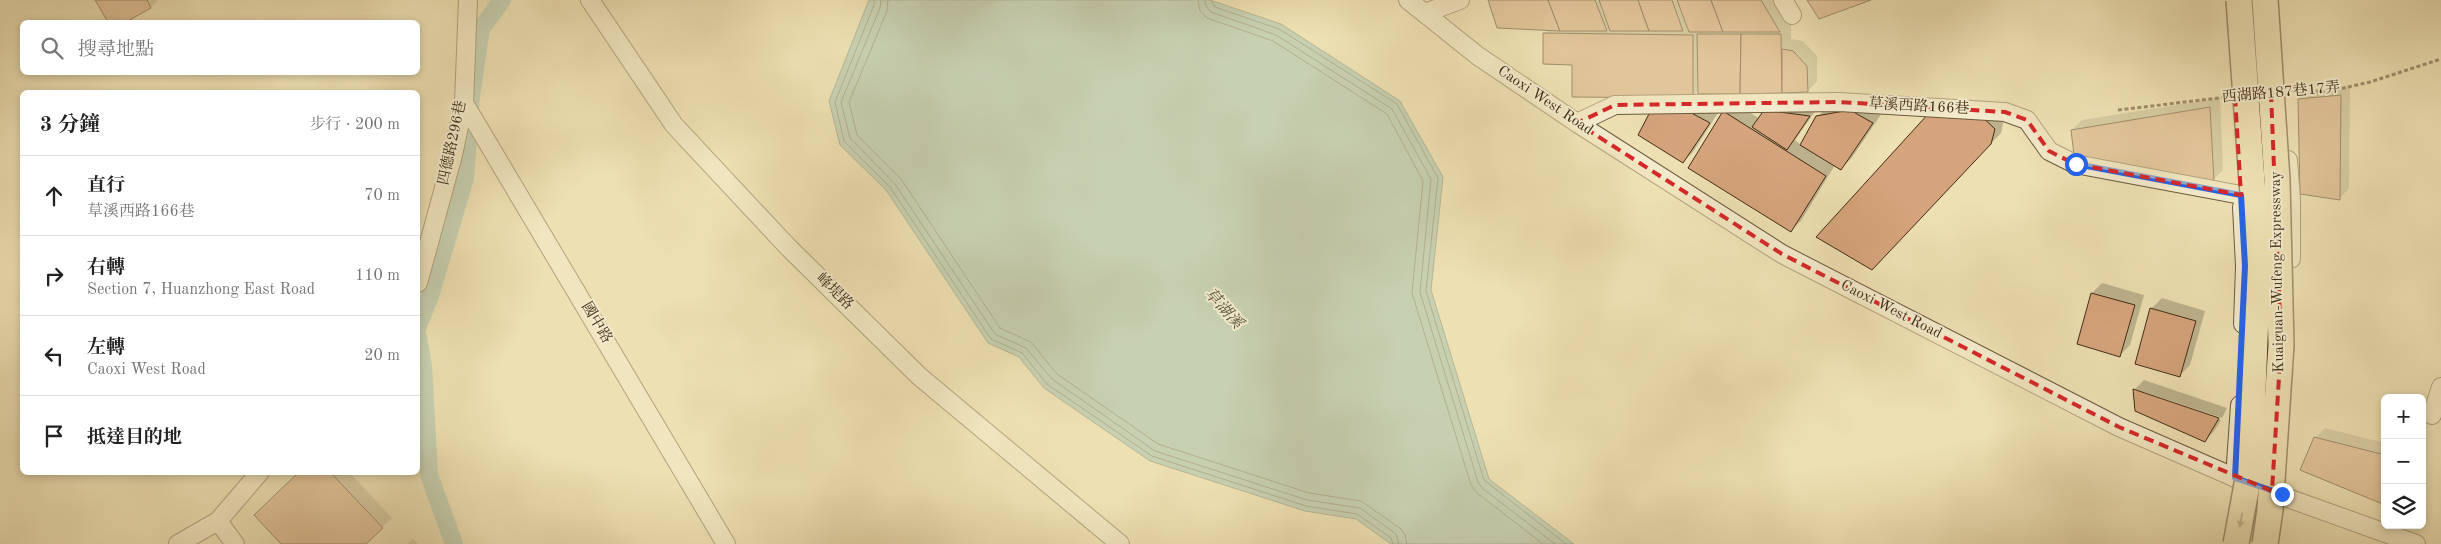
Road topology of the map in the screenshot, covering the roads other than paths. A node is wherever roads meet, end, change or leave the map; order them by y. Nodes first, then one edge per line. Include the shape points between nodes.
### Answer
1 (468, 0) edge
2 (590, 0) edge
3 (1408, 0) edge
4 (1460, 0) edge
5 (1783, 0) edge
6 (2227, 0) edge
7 (2239, 0) edge
8 (2264, 0) edge
9 (2274, 0) edge
10 (1425, 13) junction
11 (1792, 15) dead end
12 (2282, 91) junction
13 (2235, 96) junction
14 (464, 104) junction
15 (1577, 123) junction
16 (2241, 195) junction
17 (420, 276) edge
18 (2441, 387) edge
19 (2432, 415) dead end
20 (257, 475) edge
21 (2235, 478) junction
22 (2282, 494) junction
23 (218, 521) junction
24 (178, 544) edge
25 (235, 544) edge
26 (726, 544) edge
27 (1120, 544) edge
28 (2236, 544) edge
29 (2265, 544) edge
30 (2416, 544) edge

1 - 14 street, 四德路296巷
2 - 27 street, 峰堤路 via 674,125 788,247 919,376
3 - 10 street, Caoxi West Road
4 - 10 street
5 - 11 street
6 - 13 street
7 -> 28 highway, Kuaiguan-Wufeng Expressway, bridge via 2258,264 2250,468
8 - 29 highway, Kuaiguan-Wufeng Expressway, bridge via 2278,180 2281,345
9 - 12 street
10 - 15 street, Caoxi West Road via 1478,56
12 - 13 street, 西湖路187巷17弄
12 - 22 street via 2291,199 2289,413
13 - 16 street
14 - 17 street, 四德路296巷
14 - 26 street, 國中路
15 - 16 street, 草溪西路166巷 via 1615,105 1839,102 2005,112 2027,120 2049,151 2076,164
15 - 21 street, Caoxi West Road via 1782,254 2119,427
16 - 21 street via 2245,266
18 - 19 street
20 - 23 street
21 - 22 street, Caoxi West Road
22 - 30 street, Caoxi West Road
23 - 24 street
23 - 25 street

